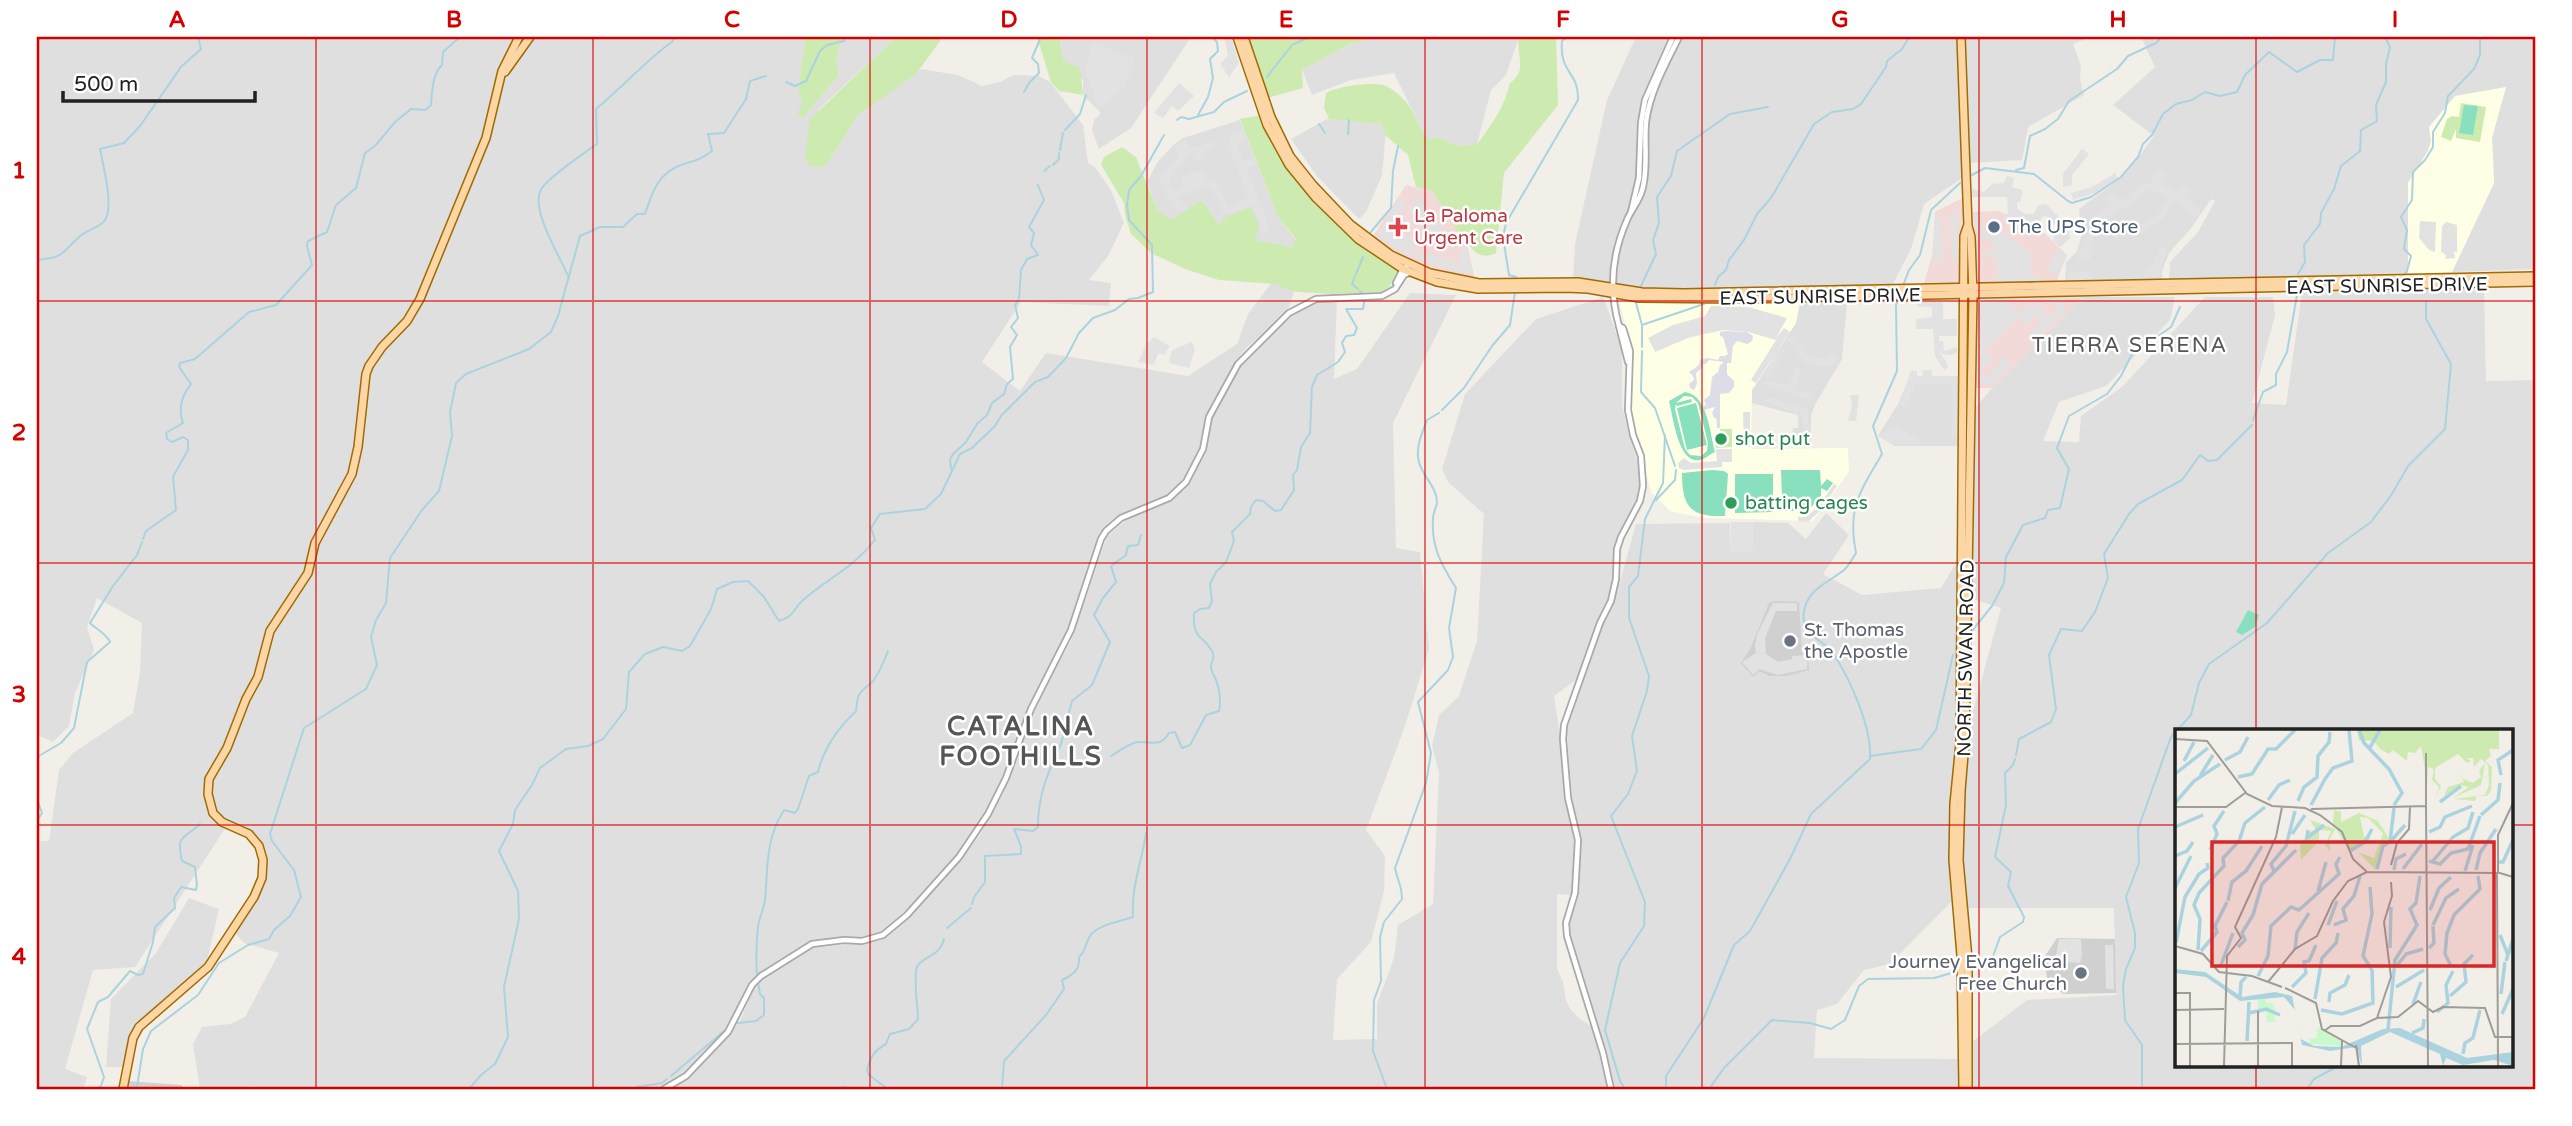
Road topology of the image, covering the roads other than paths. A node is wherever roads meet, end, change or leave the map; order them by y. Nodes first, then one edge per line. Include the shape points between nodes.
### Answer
1 (519, 37) edge
2 (530, 37) edge
3 (1237, 37) edge
4 (1244, 37) edge
5 (1674, 37) edge
6 (1679, 37) edge
7 (1961, 37) edge
8 (499, 81) junction
9 (1630, 212) junction
10 (1348, 226) junction
11 (1408, 269) junction
12 (2535, 279) edge
13 (1614, 290) junction
14 (1969, 291) junction
15 (1619, 326) junction
16 (1623, 340) junction
17 (1630, 351) junction
18 (1628, 362) junction
19 (1965, 570) junction
20 (123, 1089) edge
21 (664, 1089) edge
22 (1611, 1089) edge
23 (1962, 1089) edge
24 (1968, 1089) edge

1 - 8 main road
2 - 8 main road
3 - 10 main road, EAST SUNRISE DRIVE via 1278,147 1302,182
4 - 10 main road, EAST SUNRISE DRIVE via 1286,148
5 - 9 street via 1645,100 1639,178
6 - 9 street via 1650,102 1644,179 1639,200
7 - 14 main road, NORTH SWAN ROAD
8 - 20 main road via 485,138 420,299 366,374 352,474 315,543 308,573 270,631 258,677 209,779 213,813 249,834 259,846 262,878 208,967 139,1027
9 - 13 street via 1616,251
10 - 11 main road, EAST SUNRISE DRIVE
11 - 13 main road, EAST SUNRISE DRIVE via 1448,285
11 - 21 street via 1388,290 1364,297 1315,299 1289,313 1238,363 1209,416 1203,449 1185,482 1169,498 1121,518 1106,531 1063,648 1031,709 995,801 972,841 947,871 883,935 812,944 761,976 729,1032 686,1076
12 - 14 main road, EAST SUNRISE DRIVE
12 - 14 main road, EAST SUNRISE DRIVE
13 - 14 main road, EAST SUNRISE DRIVE
13 - 15 street
14 - 19 main road, NORTH SWAN ROAD
15 - 16 street
15 - 17 street
16 - 17 street
16 - 18 street
17 - 18 street
18 - 22 street via 1628,410 1643,466 1642,495 1617,549 1614,592 1563,733 1568,798 1578,840 1567,936
19 - 23 main road, NORTH SWAN ROAD via 1953,860 1961,955
19 - 24 main road, NORTH SWAN ROAD via 1965,742 1959,860 1968,959

